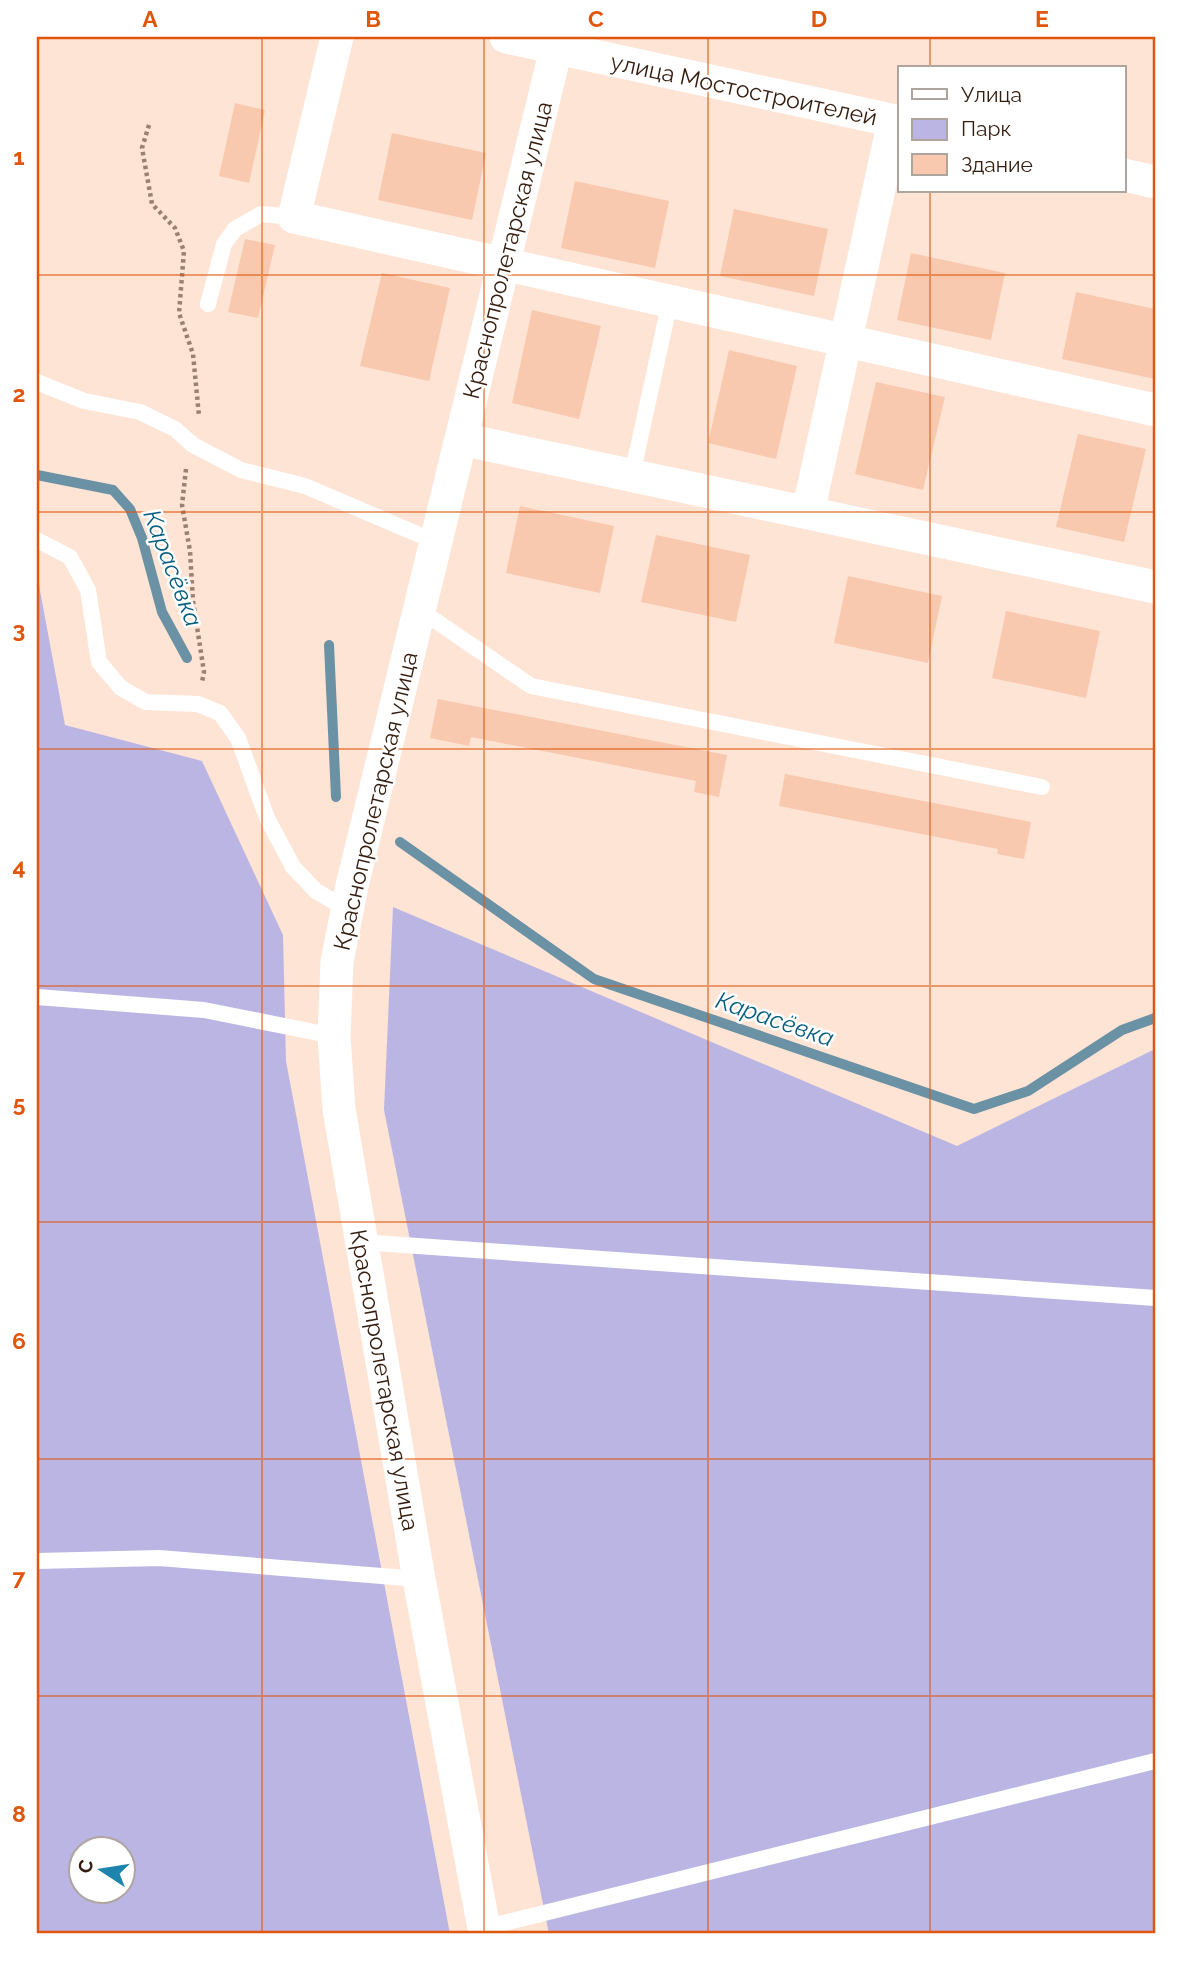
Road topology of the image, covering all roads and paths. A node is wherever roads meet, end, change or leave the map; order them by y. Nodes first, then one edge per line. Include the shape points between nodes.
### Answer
1 (337, 37) edge
2 (506, 37) edge
3 (556, 50) junction
4 (897, 121) edge
5 (1126, 175) edge
6 (1155, 182) edge
7 (294, 217) junction
8 (504, 264) junction
9 (670, 301) junction
10 (208, 304) dead end
11 (846, 341) junction
12 (37, 382) edge
13 (1155, 410) edge
14 (461, 439) junction
15 (632, 475) junction
16 (808, 512) junction
17 (37, 540) edge
18 (436, 542) junction
19 (1155, 587) edge
20 (420, 610) junction
21 (1042, 787) dead end
22 (347, 909) junction
23 (37, 997) edge
24 (334, 1036) junction
25 (360, 1241) junction
26 (1155, 1298) edge
27 (37, 1561) edge
28 (419, 1578) junction
29 (1155, 1761) edge
30 (484, 1931) edge

1 - 7 street
2 - 3 street, улица Мостостроителей
3 - 4 street, улица Мостостроителей
3 - 8 street, Краснопролетарская улица
4 - 11 street
5 - 6 street
7 - 8 street
7 - 10 lane via 261,214 235,229 224,244
8 - 9 street
8 - 14 street, Краснопролетарская улица
9 - 11 street
9 - 15 lane
11 - 13 street
11 - 16 street
12 - 18 lane via 84,401 140,412 241,470 305,486
14 - 15 street
14 - 18 street, Краснопролетарская улица
15 - 16 street
16 - 19 street
17 - 22 lane via 70,557 88,590 99,662 121,688 146,702 198,704 220,713 238,738 267,818 293,867 316,891
18 - 20 street, Краснопролетарская улица
20 - 21 lane via 531,686
20 - 22 street, Краснопролетарская улица
22 - 24 street, Краснопролетарская улица via 337,962
23 - 24 lane via 204,1010
24 - 25 street, Краснопролетарская улица via 339,1109
25 - 26 lane
25 - 28 street, Краснопролетарская улица
27 - 28 lane via 159,1558
28 - 30 street, Краснопролетарская улица
29 - 30 lane

